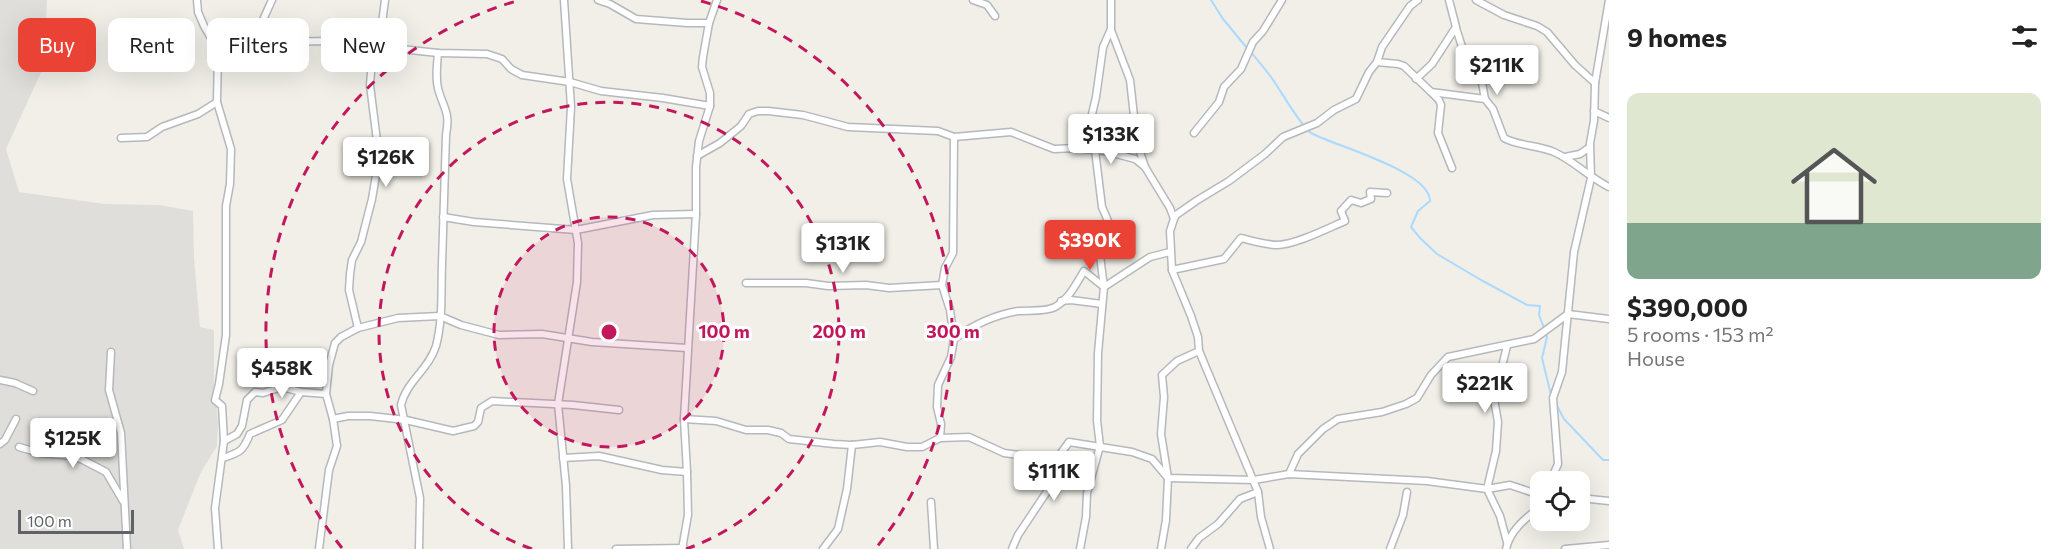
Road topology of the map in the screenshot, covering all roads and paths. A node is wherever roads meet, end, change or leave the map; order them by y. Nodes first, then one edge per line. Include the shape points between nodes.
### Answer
1 (197, 0) edge
2 (273, 0) edge
3 (385, 0) edge
4 (564, 0) edge
5 (598, 0) edge
6 (717, 0) edge
7 (973, 0) edge
8 (1112, 0) edge
9 (1282, 0) edge
10 (1418, 0) edge
11 (1449, 0) edge
12 (1476, 0) edge
13 (1609, 0) edge
14 (995, 15) dead end
15 (264, 18) edge
16 (383, 18) edge
17 (709, 23) junction
18 (1456, 27) junction
19 (1111, 29) junction
20 (207, 31) edge
21 (1606, 41) edge
22 (407, 50) edge
23 (438, 53) junction
24 (1377, 62) junction
25 (218, 72) edge
26 (371, 72) edge
27 (1416, 79) junction
28 (570, 82) junction
29 (1595, 83) junction
30 (1431, 92) junction
31 (1485, 99) junction
32 (217, 102) junction
33 (710, 106) junction
34 (1594, 111) junction
35 (1609, 118) edge
36 (1194, 133) dead end
37 (954, 137) junction
38 (121, 138) dead end
39 (1590, 147) junction
40 (1095, 150) junction
41 (697, 156) junction
42 (1564, 157) junction
43 (1146, 167) junction
44 (1452, 168) dead end
45 (1591, 178) junction
46 (1609, 187) edge
47 (1387, 194) dead end
48 (696, 214) junction
49 (443, 217) junction
50 (1174, 219) junction
51 (576, 230) junction
52 (1170, 252) junction
53 (1172, 270) junction
54 (746, 283) dead end
55 (942, 285) junction
56 (1104, 286) junction
57 (1060, 302) junction
58 (1102, 304) junction
59 (1568, 314) junction
60 (440, 316) junction
61 (1609, 319) edge
62 (358, 328) junction
63 (570, 339) junction
64 (954, 339) junction
65 (1507, 346) junction
66 (687, 348) junction
67 (1199, 351) junction
68 (111, 352) dead end
69 (0, 380) edge
70 (33, 391) dead end
71 (301, 392) junction
72 (326, 394) junction
73 (558, 404) junction
74 (619, 410) dead end
75 (16, 419) dead end
76 (333, 419) junction
77 (684, 419) junction
78 (406, 420) junction
79 (940, 438) junction
80 (224, 441) junction
81 (0, 444) edge
82 (852, 445) junction
83 (1100, 446) junction
84 (19, 447) dead end
85 (223, 458) junction
86 (563, 458) junction
87 (1056, 460) junction
88 (1555, 471) edge
89 (687, 472) junction
90 (1289, 474) junction
91 (1168, 478) junction
92 (1254, 480) junction
93 (1487, 489) junction
94 (1258, 492) junction
95 (1407, 492) dead end
96 (1530, 492) edge
97 (1590, 499) edge
98 (1609, 501) edge
99 (124, 502) junction
100 (931, 502) dead end
101 (1530, 516) edge
102 (1609, 545) edge
103 (1506, 546) edge
104 (1601, 547) edge
105 (683, 548) edge
106 (127, 549) edge
107 (218, 549) edge
108 (319, 549) edge
109 (419, 549) edge
110 (568, 549) edge
111 (616, 549) edge
112 (823, 549) edge
113 (934, 549) edge
114 (1012, 549) edge
115 (1081, 549) edge
116 (1161, 549) edge
117 (1191, 549) edge
118 (1270, 549) edge
119 (1390, 549) edge
120 (1565, 549) edge

1 - 20 street
2 - 15 street
3 - 16 street
4 - 28 street
5 - 17 street via 636,19
6 - 17 street
7 - 14 street via 987,5
8 - 19 street
9 - 36 street via 1253,42 1241,69 1224,87 1219,102
10 - 24 street via 1382,47
11 - 18 street
12 - 29 street via 1547,32
13 - 21 street
17 - 33 street via 702,67
18 - 27 street via 1432,64
18 - 31 street via 1462,47 1480,72
19 - 40 street via 1103,47 1089,127
19 - 43 street via 1130,80 1137,143
21 - 29 street
22 - 23 street
23 - 28 street via 487,54 502,59 522,75
23 - 49 street via 436,80 449,119
24 - 27 street via 1404,66
24 - 50 street via 1356,99 1317,123 1283,137
25 - 32 street
26 - 62 street via 379,157 362,242 352,260 350,274 349,290
27 - 30 street
28 - 33 street via 601,91
28 - 51 street via 567,179
29 - 34 street
30 - 31 street
30 - 44 street via 1441,105 1438,133
31 - 42 street via 1504,138
32 - 38 street via 147,137
32 - 80 street via 231,149 226,206 226,335 214,400 222,406
33 - 41 street
34 - 35 street
34 - 39 street
37 - 40 street via 1011,132 1054,149
37 - 41 street via 938,131 848,127 803,115 758,111 749,114 720,143
37 - 55 street via 953,253
39 - 42 street
39 - 45 street
40 - 43 street via 1135,159
40 - 56 street via 1102,207 1108,220 1100,256
41 - 48 street
42 - 45 street
43 - 50 street
45 - 46 street
45 - 59 street via 1574,252
47 - 53 street via 1370,192 1371,199 1361,203 1351,200 1341,210 1344,221 1307,237 1278,245 1240,238 1224,259
48 - 51 street via 653,215
48 - 66 street
49 - 51 street
49 - 60 street
50 - 52 street
51 - 63 street via 577,282
52 - 53 street
52 - 56 street via 1150,257
53 - 67 street via 1191,316
54 - 55 street via 889,288
55 - 64 street
56 - 57 street via 1084,272 1071,294
56 - 58 street
57 - 58 street
57 - 64 street via 1054,308 988,320
58 - 83 street via 1096,421
59 - 61 street
59 - 65 street via 1534,339
59 - 88 street via 1562,372 1553,398 1558,464
60 - 62 street via 398,318
60 - 63 street via 499,335 542,334
60 - 78 street via 436,347 403,396 401,405
62 - 72 street via 335,343
63 - 66 street
63 - 73 street
64 - 79 street via 951,357 938,385
65 - 90 street via 1448,357 1417,398 1382,412 1338,419 1298,454
65 - 93 street via 1494,399 1498,422 1496,451
66 - 77 street
67 - 91 street via 1177,361 1162,375 1161,434
67 - 92 street
68 - 99 street via 109,390 121,434
69 - 70 street
71 - 72 street
71 - 80 street via 282,387 255,392 247,400 237,434
71 - 85 street via 282,420 250,434 244,448
72 - 76 street
73 - 74 street
73 - 78 street via 492,401 481,408 474,426 453,432
73 - 86 street
75 - 81 street
76 - 78 street via 370,416
76 - 108 street via 337,446 329,470
77 - 82 street via 768,430 789,440
77 - 89 street
78 - 109 street via 420,498
79 - 82 street via 922,447 880,442
79 - 87 street via 969,437 1004,453
80 - 85 street
82 - 112 street via 848,489 838,529
83 - 87 street via 1069,442
83 - 91 street via 1152,459
83 - 115 street via 1087,493
84 - 99 street via 73,456 106,472
85 - 107 street via 215,508
86 - 89 street via 598,456
86 - 110 street
87 - 114 street via 1048,490
89 - 105 street via 688,515
90 - 92 street
90 - 93 street via 1427,481
91 - 92 street
91 - 116 street
92 - 94 street
93 - 96 street via 1510,485
93 - 103 street via 1500,516
94 - 117 street via 1240,499
94 - 118 street
95 - 119 street
97 - 98 street
99 - 106 street
100 - 113 street
101 - 103 street via 1517,527
102 - 104 street
104 - 120 street
105 - 111 street

